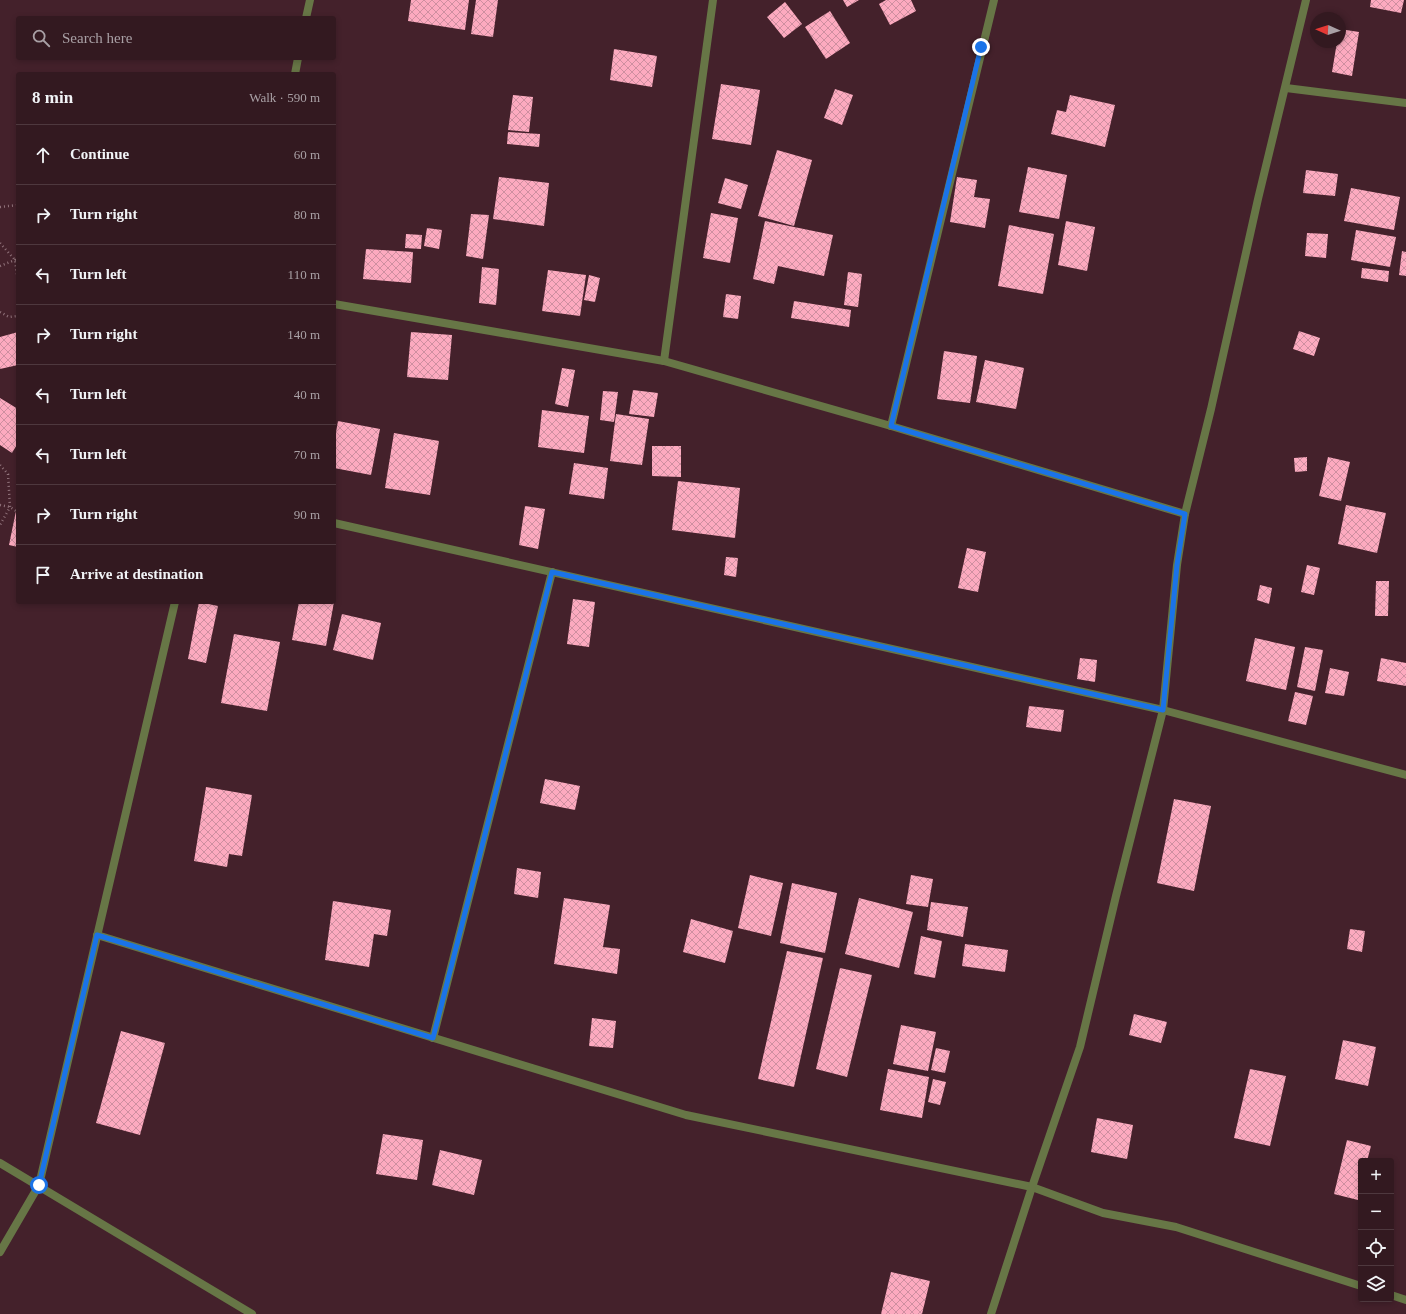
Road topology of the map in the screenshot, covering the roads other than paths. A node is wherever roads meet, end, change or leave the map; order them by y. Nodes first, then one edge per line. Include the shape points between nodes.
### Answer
1 (310, 0) edge
2 (713, 0) edge
3 (994, 0) edge
4 (1306, 0) edge
5 (306, 16) edge
6 (298, 60) edge
7 (295, 72) edge
8 (1286, 88) junction
9 (1406, 103) edge
10 (336, 304) edge
11 (664, 361) junction
12 (891, 426) junction
13 (1185, 514) junction
14 (336, 523) edge
15 (552, 572) junction
16 (175, 604) edge
17 (1163, 710) junction
18 (1406, 775) edge
19 (97, 935) junction
20 (433, 1038) junction
21 (0, 1163) edge
22 (39, 1185) junction
23 (1032, 1187) junction
24 (0, 1252) edge
25 (1358, 1285) edge
26 (1394, 1296) edge
27 (1406, 1300) edge
28 (252, 1314) edge
29 (991, 1314) edge

1 - 5 street
2 - 11 street
3 - 12 street
4 - 8 street
6 - 7 street
8 - 9 street
8 - 13 street
10 - 11 street
11 - 12 street
12 - 13 street
13 - 17 street via 1177,565
14 - 15 street
15 - 17 street
15 - 20 street
16 - 19 street
17 - 18 street
17 - 23 street via 1080,1047
19 - 20 street
19 - 22 street
20 - 23 street via 686,1115
21 - 22 street
22 - 24 street
22 - 28 street
23 - 25 street via 1103,1213 1176,1227
23 - 29 street
26 - 27 street

